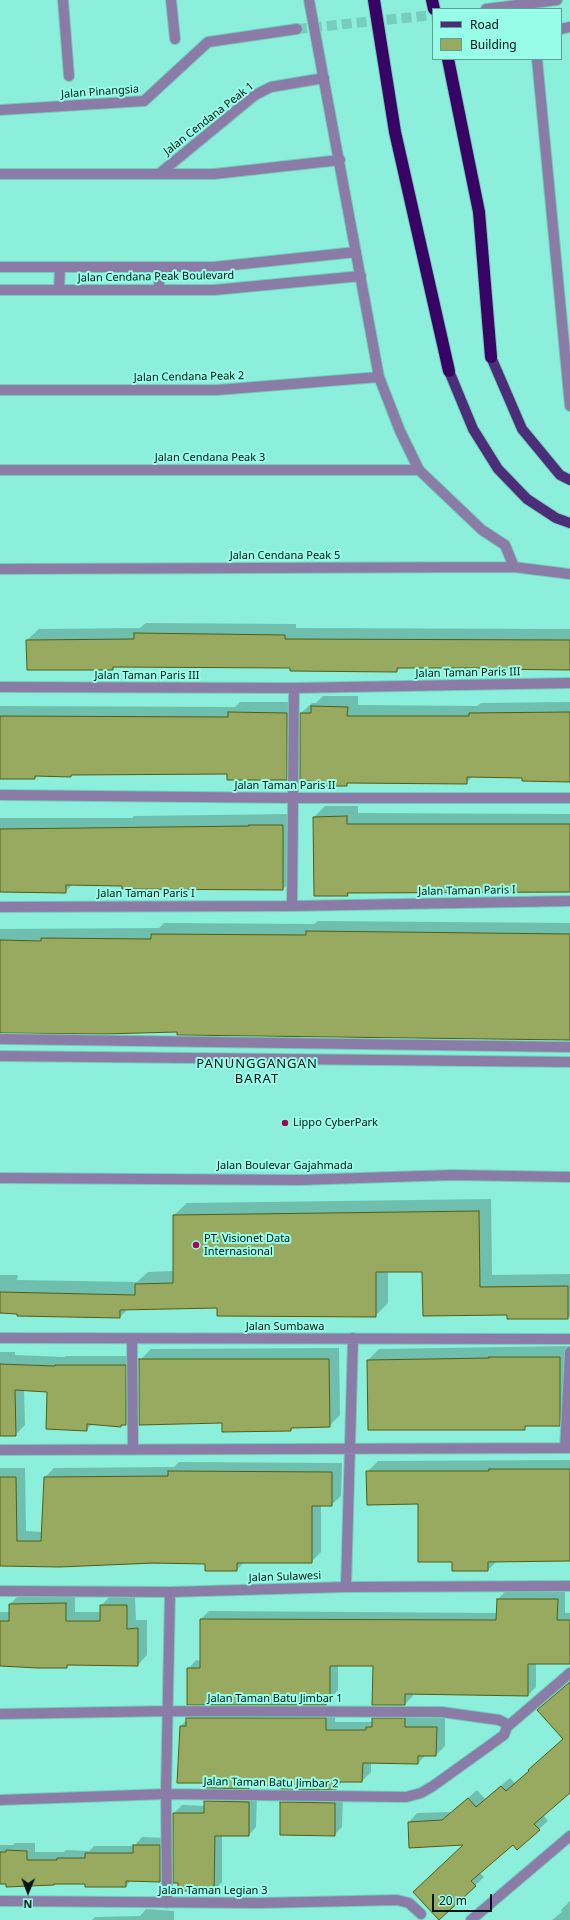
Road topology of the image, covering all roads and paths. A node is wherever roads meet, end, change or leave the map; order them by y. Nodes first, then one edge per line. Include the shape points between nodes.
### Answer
1 (63, 0) edge
2 (171, 0) edge
3 (310, 0) edge
4 (374, 0) edge
5 (558, 0) edge
6 (494, 8) edge
7 (297, 29) tunnel mouth
8 (175, 39) dead end
9 (448, 60) edge
10 (537, 60) edge
11 (69, 76) dead end
12 (324, 78) junction
13 (0, 110) edge
14 (340, 160) junction
15 (0, 174) edge
16 (159, 174) junction
17 (356, 252) junction
18 (0, 267) edge
19 (60, 267) junction
20 (159, 267) junction
21 (361, 276) junction
22 (0, 290) edge
23 (59, 290) junction
24 (159, 290) junction
25 (492, 358) joint
26 (449, 371) joint
27 (379, 377) junction
28 (0, 390) edge
29 (570, 406) edge
30 (0, 470) edge
31 (419, 470) junction
32 (570, 480) edge
33 (570, 523) edge
34 (514, 567) junction
35 (0, 569) edge
36 (570, 574) edge
37 (570, 683) edge
38 (0, 687) edge
39 (294, 688) junction
40 (0, 795) edge
41 (294, 798) junction
42 (570, 798) edge
43 (570, 902) edge
44 (292, 906) junction
45 (0, 907) edge
46 (0, 1039) edge
47 (570, 1047) edge
48 (0, 1056) edge
49 (570, 1062) edge
50 (570, 1177) edge
51 (0, 1178) edge
52 (0, 1338) edge
53 (353, 1338) junction
54 (570, 1339) edge
55 (132, 1340) junction
56 (570, 1352) edge
57 (350, 1448) junction
58 (568, 1448) edge
59 (133, 1449) junction
60 (0, 1450) edge
61 (570, 1586) edge
62 (346, 1587) junction
63 (0, 1591) edge
64 (170, 1592) junction
65 (570, 1673) edge
66 (169, 1711) junction
67 (0, 1714) edge
68 (507, 1727) junction
69 (166, 1794) junction
70 (0, 1800) edge
71 (570, 1836) edge
72 (0, 1901) edge
73 (167, 1903) junction
74 (421, 1914) dead end
75 (471, 1920) edge

1 - 11 street
2 - 8 street
3 - 12 street
4 - 26 highway via 395,132
5 - 6 street
7 - 13 street, Jalan Pinangsia via 208,42 144,101
9 - 25 highway via 479,212
10 - 29 street
12 - 14 street
12 - 16 street, Jalan Cendana Peak 1 via 271,87 255,95
14 - 16 street, Jalan Cendana Peak 1 via 214,174
14 - 17 street
15 - 16 street, Jalan Cendana Peak 1
17 - 20 street, Jalan Cendana Peak Boulevard via 214,267
17 - 21 street
18 - 19 street, Jalan Cendana Peak Boulevard
19 - 20 street, Jalan Cendana Peak Boulevard
19 - 23 street
20 - 24 street
21 - 24 street, Jalan Cendana Peak Boulevard via 214,290
21 - 27 street
22 - 23 street, Jalan Cendana Peak Boulevard
23 - 24 street, Jalan Cendana Peak Boulevard
25 - 32 main road via 522,429 560,475
26 - 33 main road via 473,429 498,469 527,498 556,518
27 - 28 street, Jalan Cendana Peak 2 via 217,390
27 - 31 street via 400,431
30 - 31 street, Jalan Cendana Peak 3
31 - 34 street via 482,530 505,545
34 - 35 street, Jalan Cendana Peak 5
34 - 36 street, Jalan Cendana Peak 5
37 - 39 street, Jalan Taman Paris III
38 - 39 street, Jalan Taman Paris III
39 - 41 street
40 - 41 street, Jalan Taman Paris II
41 - 42 street, Jalan Taman Paris II
41 - 44 street
43 - 44 street, Jalan Taman Paris I
44 - 45 street, Jalan Taman Paris I
46 - 47 street
48 - 49 street
50 - 51 street, Jalan Boulevar Gajahmada via 453,1175 299,1180
52 - 55 street, Jalan Sumbawa
53 - 54 street, Jalan Sumbawa
53 - 55 street, Jalan Sumbawa
53 - 57 street
55 - 59 street
56 - 58 street
57 - 58 street
57 - 59 street
57 - 62 street
59 - 60 street
61 - 62 street, Jalan Sulawesi
62 - 64 street, Jalan Sulawesi
63 - 64 street, Jalan Sulawesi
64 - 66 street
65 - 68 street, Jalan Taman Batu Jimbar 2
66 - 67 street
66 - 68 street, Jalan Taman Batu Jimbar 1 via 442,1712 499,1720
66 - 69 street
68 - 69 street, Jalan Taman Batu Jimbar 2 via 504,1735 433,1786 406,1797
69 - 70 street, Jalan Taman Batu Jimbar 2
69 - 73 street
71 - 75 street
72 - 73 street, Jalan Taman Legian 3
73 - 74 street, Jalan Taman Legian 3 via 260,1904 397,1900 409,1903

